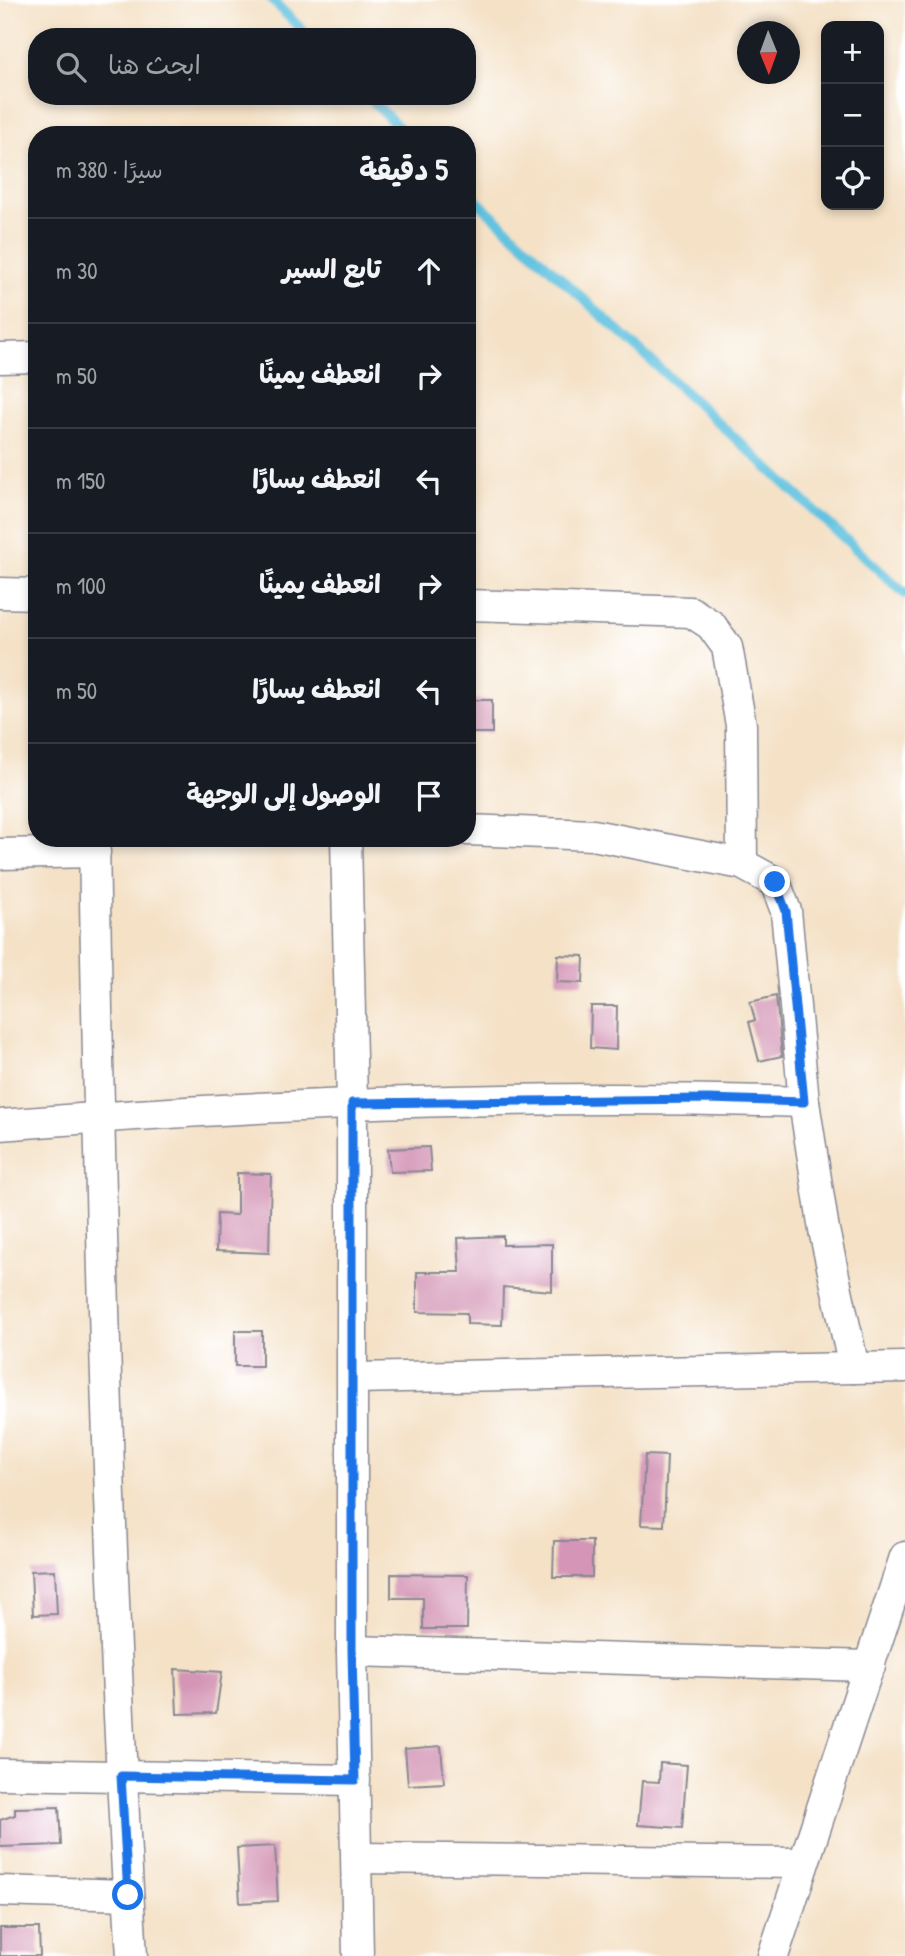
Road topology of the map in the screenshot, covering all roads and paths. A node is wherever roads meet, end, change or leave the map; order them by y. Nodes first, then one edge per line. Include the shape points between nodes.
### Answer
1 (28, 357) edge
2 (0, 358) edge
3 (0, 593) edge
4 (28, 594) edge
5 (476, 606) edge
6 (476, 830) edge
7 (74, 847) edge
8 (95, 847) edge
9 (346, 847) edge
10 (0, 854) edge
11 (742, 864) junction
12 (804, 1102) junction
13 (352, 1103) junction
14 (98, 1117) junction
15 (0, 1125) edge
16 (905, 1367) edge
17 (854, 1368) junction
18 (353, 1378) junction
19 (905, 1557) edge
20 (352, 1651) junction
21 (870, 1666) junction
22 (0, 1774) edge
23 (121, 1776) junction
24 (355, 1780) junction
25 (358, 1858) junction
26 (802, 1863) junction
27 (0, 1891) edge
28 (128, 1895) junction
29 (132, 1956) edge
30 (358, 1956) edge
31 (773, 1956) edge

1 - 2 street
3 - 4 street
5 - 11 street via 691,612 711,625 727,647 741,725
6 - 11 street via 593,835
7 - 10 street
8 - 14 street
9 - 13 street
11 - 12 street via 775,882 786,911
12 - 13 street
12 - 17 street via 824,1230
13 - 14 street
13 - 18 street
14 - 15 street
14 - 23 street
16 - 17 street
17 - 18 street
18 - 20 street
19 - 21 street
20 - 21 street
20 - 24 street
21 - 26 street
22 - 23 street
23 - 24 street
23 - 28 street
24 - 25 street
25 - 26 street
25 - 30 street
26 - 31 street
27 - 28 street
28 - 29 street

